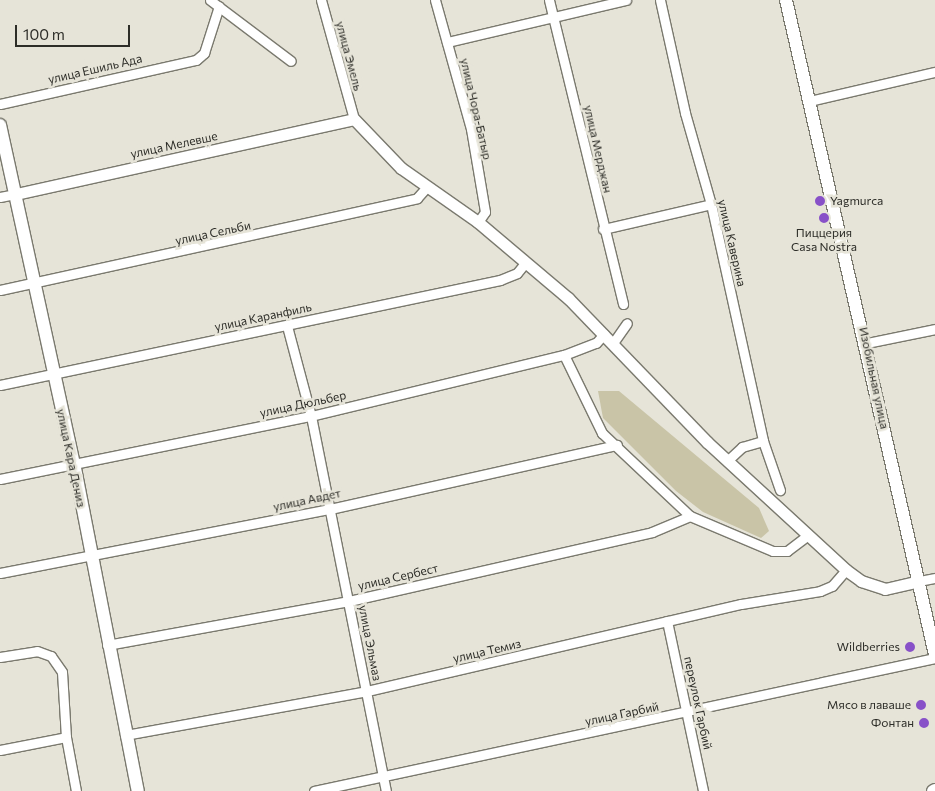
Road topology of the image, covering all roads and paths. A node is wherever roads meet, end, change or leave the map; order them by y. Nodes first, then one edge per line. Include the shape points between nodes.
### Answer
1 (210, 0) edge
2 (321, 0) edge
3 (435, 0) edge
4 (549, 0) edge
5 (626, 0) edge
6 (660, 0) edge
7 (786, 0) edge
8 (219, 6) junction
9 (554, 17) junction
10 (447, 42) junction
11 (291, 61) dead end
12 (935, 72) edge
13 (809, 101) junction
14 (0, 104) edge
15 (354, 119) junction
16 (0, 125) edge
17 (426, 188) junction
18 (16, 194) junction
19 (0, 197) edge
20 (711, 204) junction
21 (478, 222) junction
22 (603, 229) junction
23 (526, 262) junction
24 (33, 284) junction
25 (0, 290) edge
26 (623, 304) dead end
27 (627, 323) dead end
28 (287, 326) junction
29 (935, 329) edge
30 (604, 334) junction
31 (613, 343) junction
32 (867, 343) junction
33 (564, 356) junction
34 (52, 374) junction
35 (0, 385) edge
36 (312, 416) junction
37 (762, 441) junction
38 (617, 445) junction
39 (727, 461) junction
40 (74, 463) junction
41 (0, 480) edge
42 (780, 490) dead end
43 (330, 509) junction
44 (690, 516) junction
45 (806, 536) junction
46 (91, 556) junction
47 (846, 570) junction
48 (0, 573) edge
49 (935, 578) edge
50 (919, 581) junction
51 (349, 601) junction
52 (667, 621) junction
53 (107, 645) junction
54 (0, 657) edge
55 (935, 657) edge
56 (367, 691) junction
57 (688, 713) junction
58 (125, 735) junction
59 (66, 737) junction
60 (0, 750) edge
61 (383, 777) junction
62 (76, 791) edge
63 (138, 791) edge
64 (314, 791) edge
65 (386, 791) edge
66 (703, 791) edge

1 - 8 street
2 - 15 street, улица Эмель
3 - 10 street, улица Чора-Батыр
4 - 9 street, улица Мерджан
5 - 9 street
6 - 20 street, улица Каверина
7 - 13 main road, Изобильная улица
8 - 11 street
8 - 14 street, улица Ешиль Ада via 204,53 196,60
9 - 10 street
9 - 22 street, улица Мерджан
10 - 21 street, улица Чора-Батыр via 471,129 484,202 485,212
12 - 13 street
13 - 32 main road, Изобильная улица
15 - 17 street
15 - 18 street, улица Мелевше
16 - 18 main road, улица Кара Дениз
17 - 21 street
17 - 24 street, улица Сельби via 417,198
18 - 19 street, улица Мелевше
18 - 24 main road, улица Кара Дениз
20 - 22 street
20 - 37 street, улица Каверина
21 - 23 street
22 - 26 street, улица Мерджан
23 - 28 street, улица Каранфиль via 517,273 500,280
23 - 30 street
24 - 25 street, улица Сельби
24 - 34 main road, улица Кара Дениз
27 - 31 street
28 - 34 street, улица Каранфиль
28 - 36 street, улица Эльмаз
29 - 32 street
30 - 31 street
30 - 33 street, улица Дюльбер via 596,343
31 - 39 street
32 - 50 main road, Изобильная улица
33 - 36 street, улица Дюльбер
33 - 38 street via 602,433
34 - 35 street, улица Каранфиль
34 - 40 main road, улица Кара Дениз
36 - 40 street, улица Дюльбер
36 - 43 street, улица Эльмаз
37 - 39 street via 742,448
37 - 42 street, улица Каверина
38 - 43 street, улица Авдет
38 - 44 street
39 - 45 street
40 - 41 street, улица Дюльбер
40 - 46 main road, улица Кара Дениз
43 - 46 street, улица Авдет
43 - 51 street, улица Эльмаз
44 - 45 street via 773,551 787,551
44 - 51 street, улица Сербест via 652,532
45 - 47 street
46 - 48 street, улица Авдет
46 - 53 main road, улица Кара Дениз
47 - 50 street via 885,589
47 - 52 street, улица Темиз via 820,591
49 - 50 street
50 - 55 main road, Изобильная улица
51 - 53 street, улица Сербест
51 - 56 street, улица Эльмаз
52 - 56 street, улица Темиз
52 - 57 street, переулок Гарбий
53 - 58 main road, улица Кара Дениз
54 - 59 street via 37,651 51,656 62,672
55 - 57 street, улица Гарбий
56 - 58 street, улица Темиз
56 - 61 street, улица Эльмаз
57 - 61 street, улица Гарбий
57 - 66 street, переулок Гарбий
58 - 63 main road, улица Кара Дениз
59 - 60 street
59 - 62 street
61 - 64 street, улица Гарбий
61 - 65 street, улица Эльмаз

